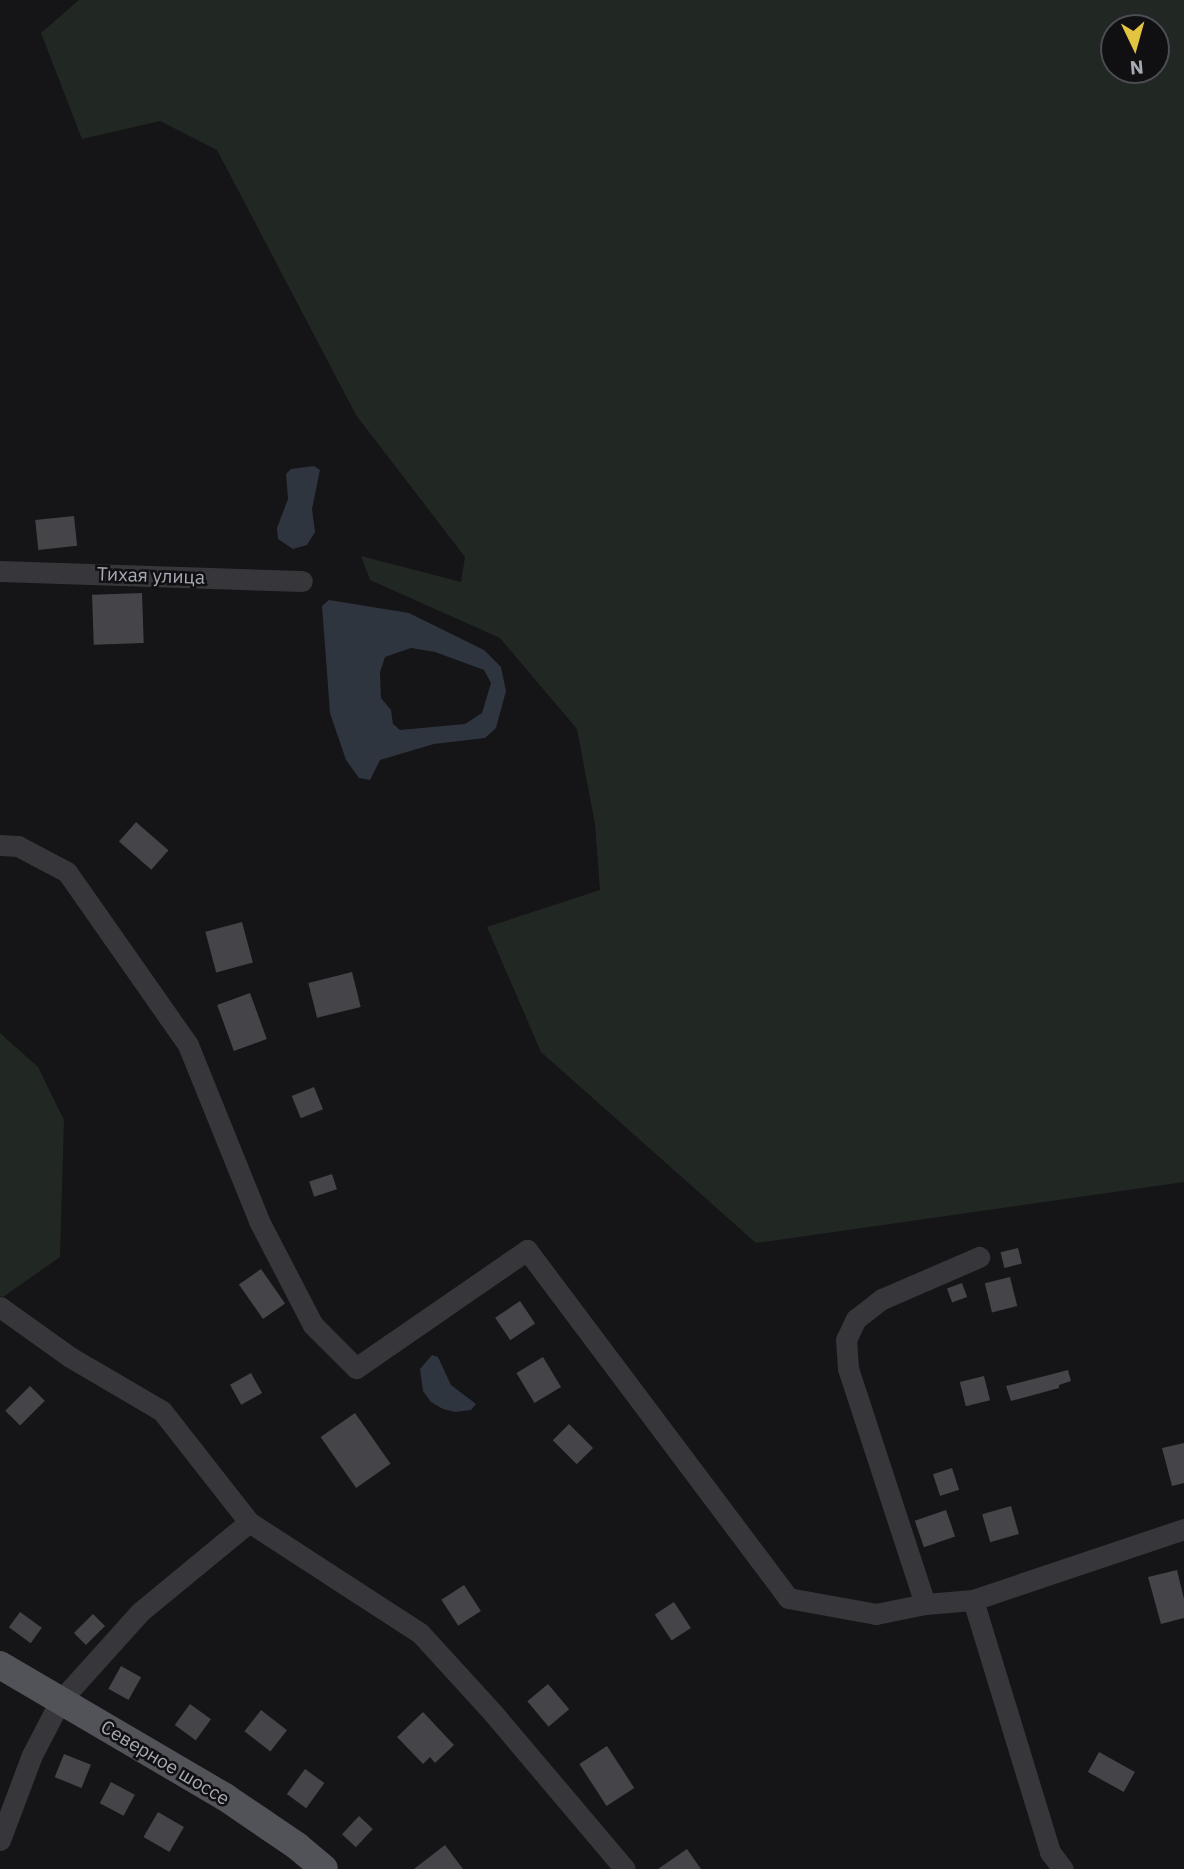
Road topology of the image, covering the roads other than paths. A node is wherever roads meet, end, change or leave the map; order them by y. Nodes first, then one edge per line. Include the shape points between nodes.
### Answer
1 (0, 571) edge
2 (302, 582) dead end
3 (0, 845) edge
4 (979, 1257) dead end
5 (0, 1307) edge
6 (249, 1522) junction
7 (1184, 1529) edge
8 (973, 1600) junction
9 (925, 1604) junction
10 (0, 1665) edge
11 (60, 1701) junction
12 (0, 1840) edge
13 (324, 1869) edge
14 (625, 1869) edge
15 (1063, 1869) edge

1 - 2 street, Тихая улица
3 - 9 street via 18,846 67,872 188,1045 265,1233 313,1325 356,1367 527,1250 788,1598 876,1614
4 - 9 street via 882,1299 856,1319 846,1340 848,1368
5 - 6 street via 70,1357 162,1411
6 - 11 street via 140,1612
6 - 14 street via 420,1633
7 - 8 street
8 - 9 street
8 - 15 street via 1050,1852
10 - 11 main road, Северное шоссе
11 - 12 street via 32,1755
11 - 13 main road, Северное шоссе via 225,1797

